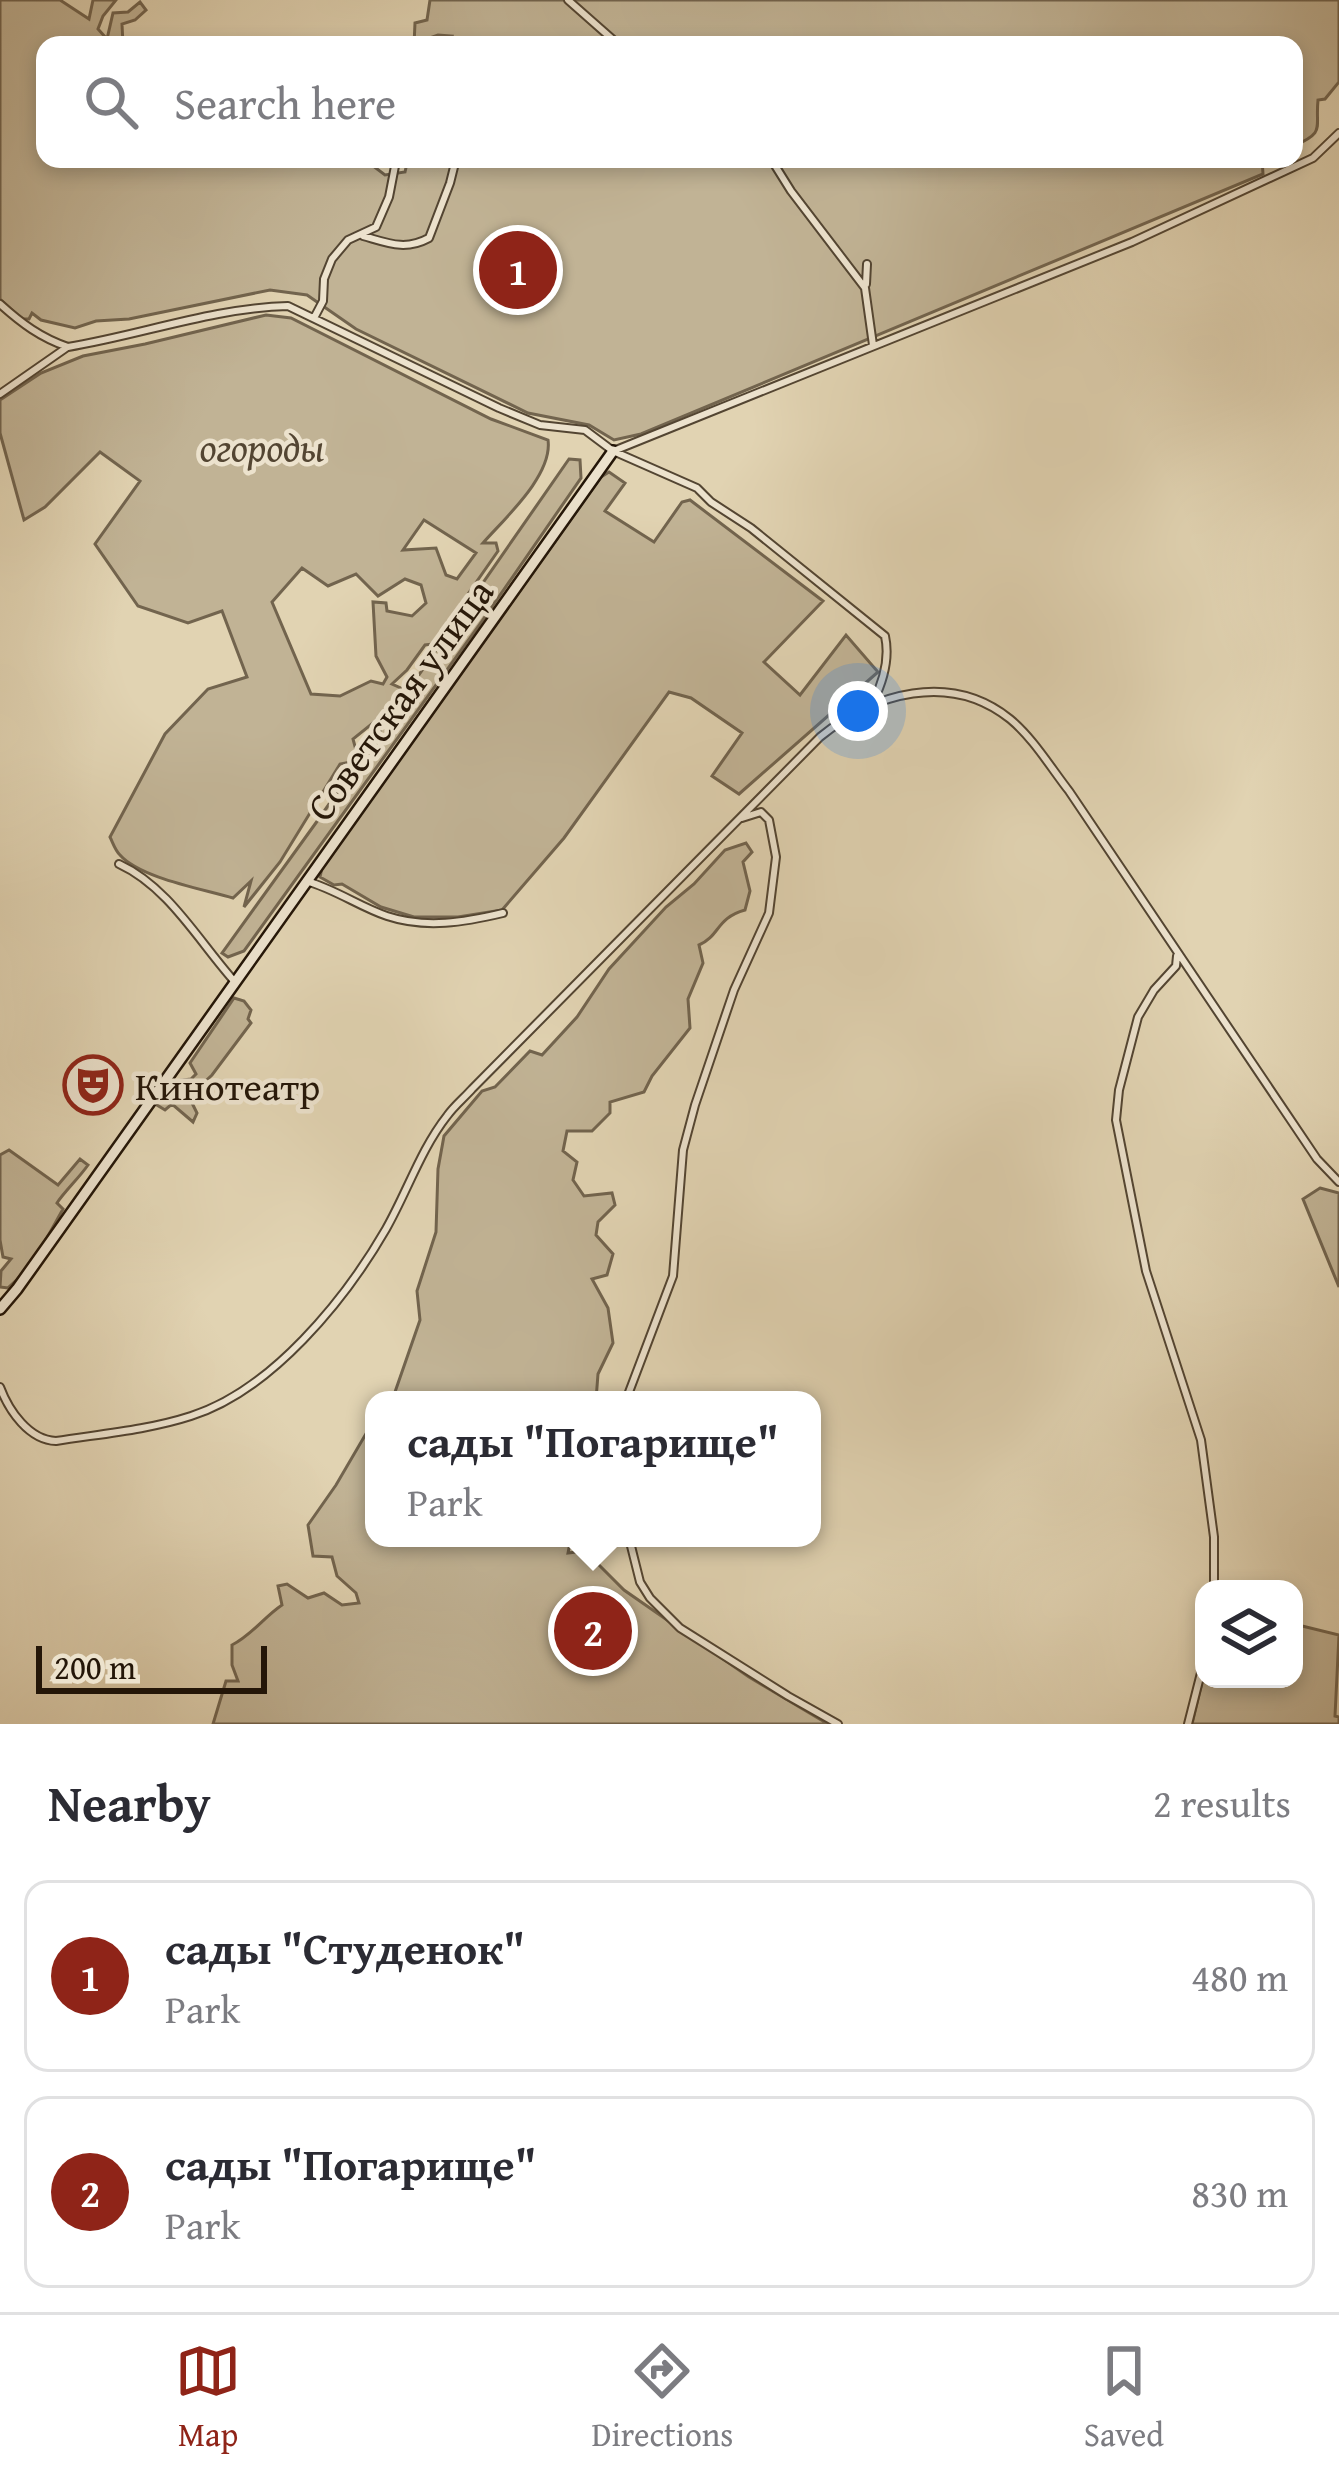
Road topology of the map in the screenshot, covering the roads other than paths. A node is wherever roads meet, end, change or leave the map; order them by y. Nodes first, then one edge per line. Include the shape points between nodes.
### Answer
1 (568, 0) edge
2 (609, 36) edge
3 (1339, 133) edge
4 (1303, 163) edge
5 (395, 168) edge
6 (454, 168) edge
7 (777, 168) edge
8 (1291, 168) edge
9 (362, 235) junction
10 (867, 264) dead end
11 (866, 288) junction
12 (0, 304) edge
13 (314, 318) junction
14 (873, 345) junction
15 (68, 346) junction
16 (0, 394) edge
17 (613, 451) junction
18 (872, 704) junction
19 (739, 819) junction
20 (119, 864) dead end
21 (306, 881) junction
22 (503, 913) dead end
23 (1178, 953) junction
24 (235, 982) junction
25 (1339, 1183) edge
26 (0, 1309) edge
27 (0, 1388) edge
28 (629, 1391) edge
29 (630, 1547) edge
30 (1214, 1580) edge
31 (1197, 1688) edge
32 (838, 1724) edge
33 (1188, 1724) edge

1 - 2 street
3 - 4 street
5 - 9 street via 376,227
6 - 9 street via 429,238 403,246
7 - 11 street
8 - 14 street
9 - 13 street via 332,259
10 - 11 street
11 - 14 street
12 - 15 street
13 - 15 street via 287,306 261,307
13 - 17 street via 520,417 585,430
14 - 17 street
15 - 16 street
17 - 18 street via 697,488 885,636
17 - 21 street, Советская улица
18 - 19 street via 820,737
18 - 23 street via 934,692 980,701 1013,721
19 - 27 street via 447,1116 376,1246 262,1377 191,1416 56,1442 36,1436
19 - 28 street via 761,812 769,820 776,857 769,913 695,1106 683,1150 673,1276
20 - 24 street via 160,892
21 - 22 street via 416,923
21 - 24 street, Советская улица
23 - 25 street
23 - 30 street via 1138,1017 1116,1120 1146,1270 1201,1440
24 - 26 street, Советская улица
29 - 32 street via 640,1582 680,1628
31 - 33 street

